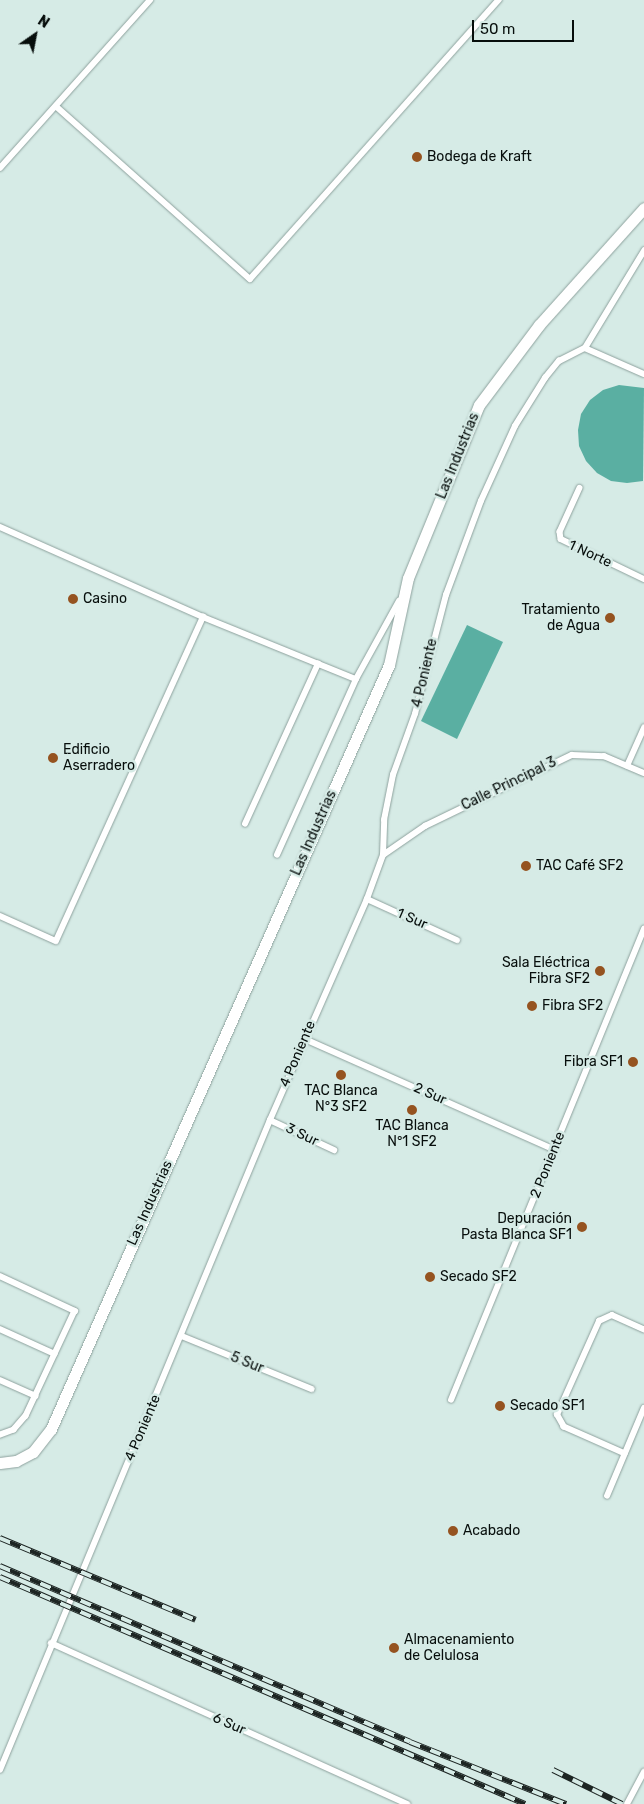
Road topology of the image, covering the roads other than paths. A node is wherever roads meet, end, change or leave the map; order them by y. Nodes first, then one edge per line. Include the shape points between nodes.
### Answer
1 (150, 0) edge
2 (499, 0) edge
3 (56, 106) junction
4 (0, 168) edge
5 (644, 208) edge
6 (644, 250) edge
7 (585, 348) junction
8 (644, 374) edge
9 (580, 488) dead end
10 (0, 527) edge
11 (408, 578) junction
12 (644, 579) edge
13 (204, 618) junction
14 (318, 664) junction
15 (356, 679) junction
16 (644, 728) edge
17 (627, 766) junction
18 (644, 773) edge
19 (245, 824) dead end
20 (277, 855) dead end
21 (383, 855) junction
22 (367, 899) junction
23 (0, 916) edge
24 (644, 929) edge
25 (458, 940) dead end
26 (305, 1039) junction
27 (270, 1120) junction
28 (334, 1150) dead end
29 (555, 1150) junction
30 (0, 1276) edge
31 (0, 1329) edge
32 (644, 1329) edge
33 (182, 1336) junction
34 (55, 1354) junction
35 (0, 1380) edge
36 (312, 1389) dead end
37 (36, 1396) junction
38 (451, 1400) dead end
39 (644, 1408) edge
40 (0, 1435) edge
41 (625, 1454) junction
42 (0, 1463) edge
43 (607, 1496) dead end
44 (51, 1643) junction
45 (0, 1770) edge
46 (644, 1772) edge
47 (641, 1788) edge
48 (407, 1804) edge
49 (627, 1804) edge

1 - 3 lane
2 - 3 lane via 250,279
3 - 4 lane
5 - 11 street, Las Industrias via 539,325 483,398
6 - 7 lane
7 - 8 lane
7 - 21 lane, 4 Poniente via 559,361 530,401 506,445 473,520 446,595 415,714 392,775 384,820
9 - 12 lane, 1 Norte via 560,532 560,539
10 - 13 lane
11 - 15 lane via 388,624
11 - 42 street, Las Industrias via 389,665 51,1429 33,1452 16,1461
13 - 14 lane
13 - 23 lane via 56,941
14 - 15 lane
14 - 19 lane
15 - 20 lane
16 - 17 lane
17 - 18 lane, Calle Principal 3
17 - 21 lane, Calle Principal 3 via 589,753 572,754 425,826
21 - 22 lane, 4 Poniente
22 - 25 lane, 1 Sur
22 - 26 lane, 4 Poniente
24 - 29 lane, 2 Poniente
26 - 27 lane, 4 Poniente
26 - 29 lane, 2 Sur
27 - 28 lane, 3 Sur
27 - 33 lane, 4 Poniente
29 - 38 lane, 2 Poniente
30 - 34 lane via 75,1311
31 - 34 lane
32 - 41 lane via 612,1315 599,1321 557,1415 564,1427
33 - 36 lane, 5 Sur
33 - 44 lane, 4 Poniente
34 - 37 lane
35 - 37 lane
37 - 40 lane via 20,1424
39 - 41 lane
41 - 43 lane
44 - 45 lane, 4 Poniente
44 - 48 lane, 6 Sur
46 - 47 lane
47 - 49 lane

